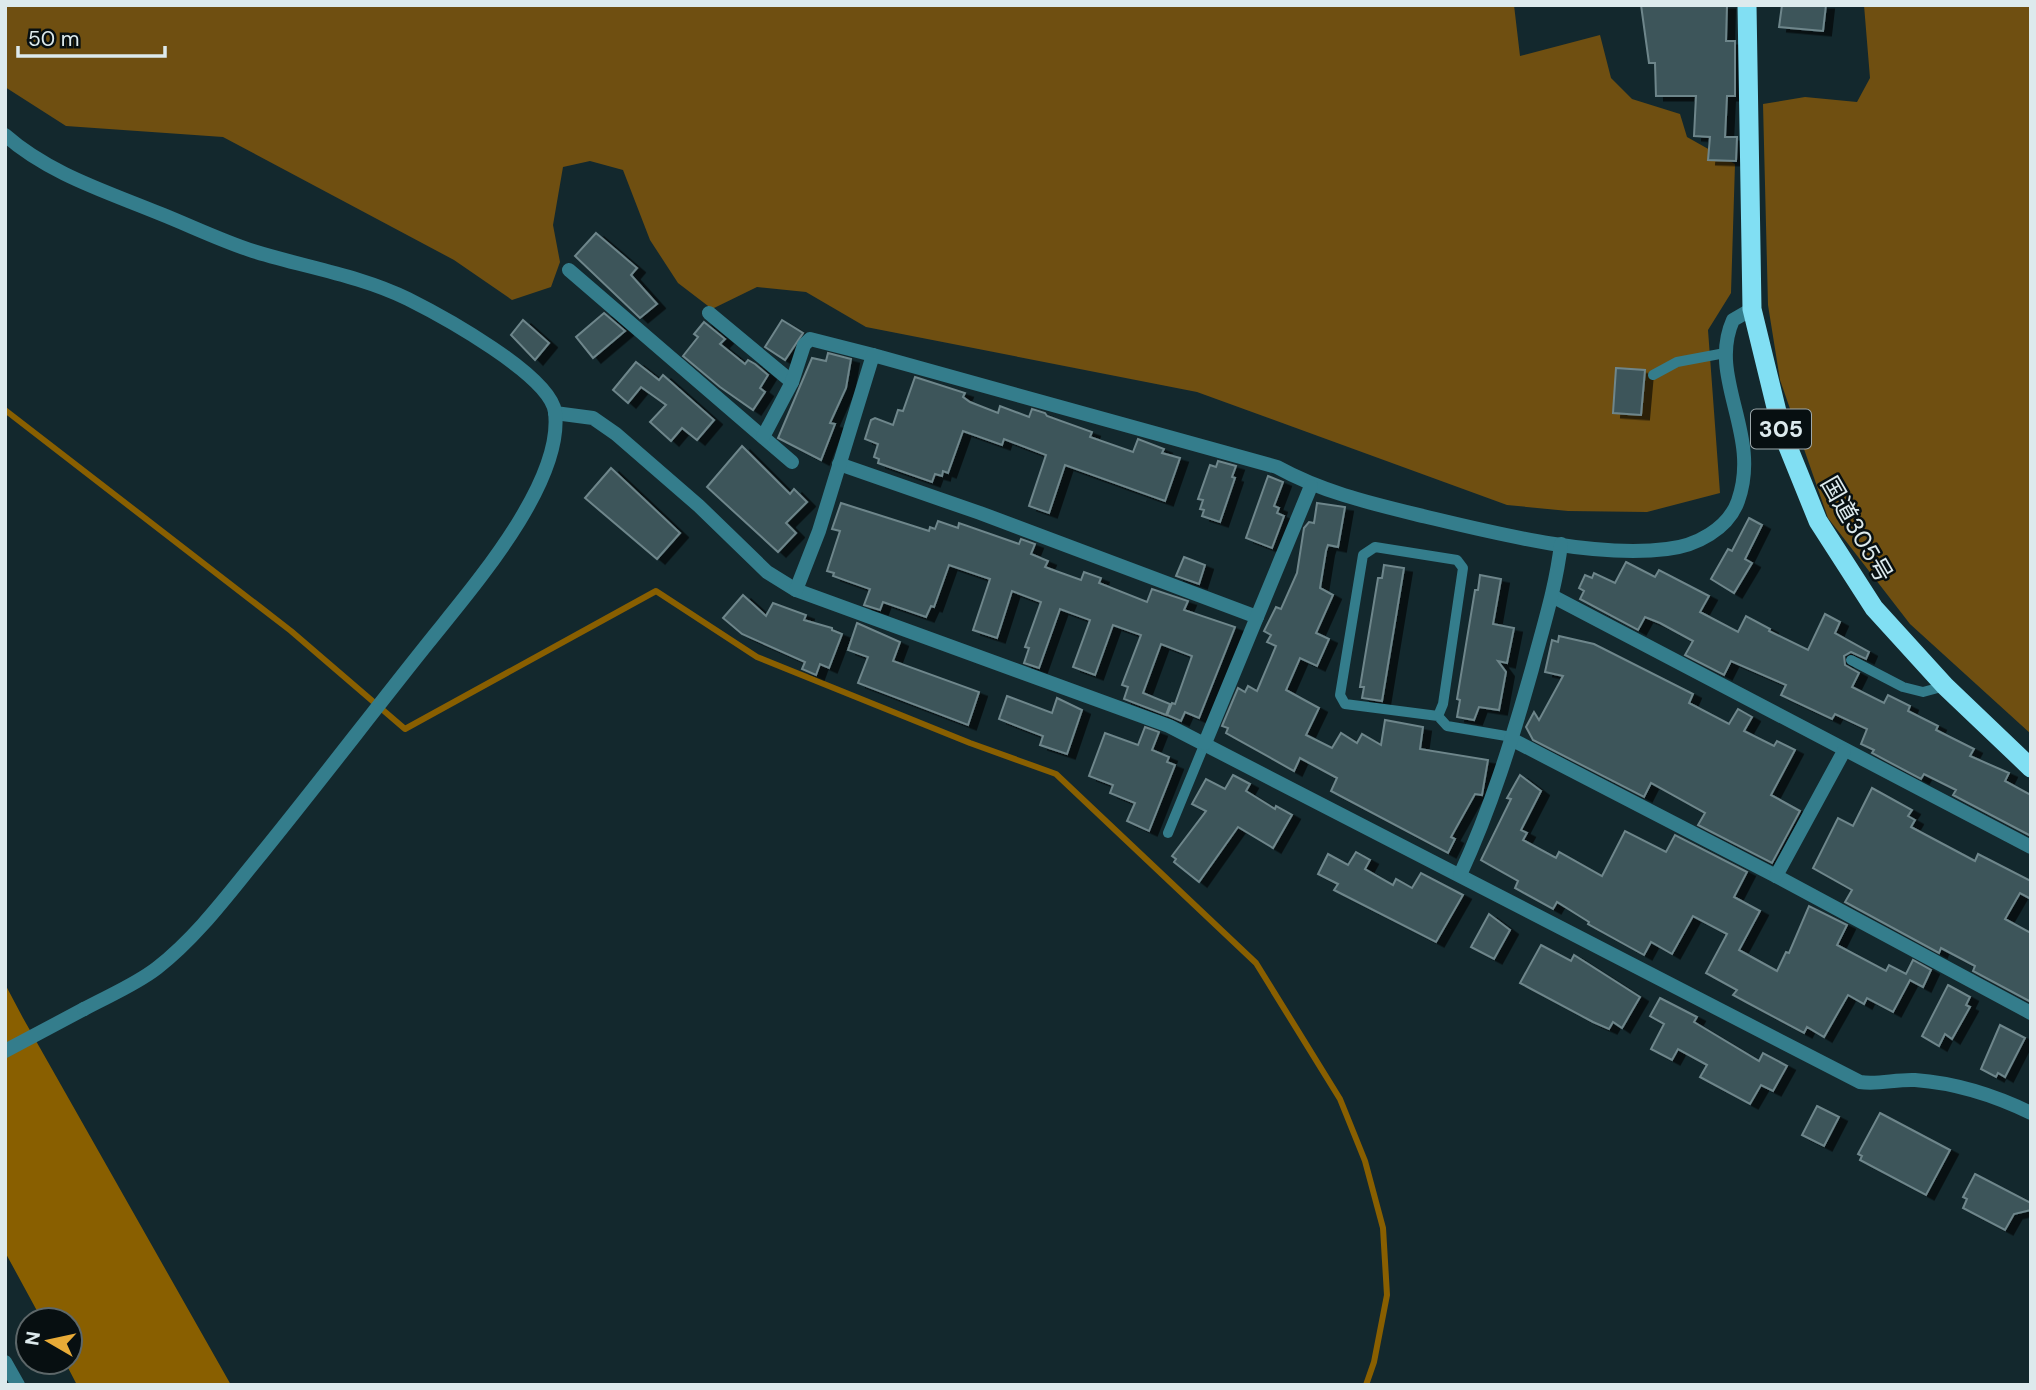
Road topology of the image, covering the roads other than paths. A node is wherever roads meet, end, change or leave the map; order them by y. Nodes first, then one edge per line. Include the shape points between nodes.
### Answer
1 (1747, 5) edge
2 (5, 135) edge
3 (569, 270) dead end
4 (1752, 309) junction
5 (709, 313) dead end
6 (1725, 352) junction
7 (873, 355) junction
8 (1653, 375) dead end
9 (792, 382) junction
10 (555, 413) junction
11 (763, 437) junction
12 (792, 462) dead end
13 (839, 464) junction
14 (1311, 486) junction
15 (1561, 544) junction
16 (796, 590) junction
17 (1552, 596) junction
18 (1257, 617) junction
19 (1851, 660) dead end
20 (1945, 686) junction
21 (1437, 716) junction
22 (1512, 738) junction
23 (1205, 743) junction
24 (1844, 751) junction
25 (2031, 768) edge
26 (1168, 833) dead end
27 (2031, 847) edge
28 (1460, 875) junction
29 (1776, 876) junction
30 (2031, 1013) edge
31 (5, 1051) edge
32 (2031, 1113) edge
33 (5, 1362) edge
34 (18, 1385) edge

1 - 4 highway, 国道305号 / 305
2 - 10 street via 39,162 192,227 408,299 521,366 550,397
3 - 11 street
4 - 6 street via 1733,320
4 - 20 highway, 国道305号 / 305 via 1782,432 1818,521 1874,608
5 - 9 street
6 - 8 lane via 1677,362
6 - 15 street via 1745,459 1737,503 1728,518 1707,536 1667,550
7 - 9 street via 810,339
7 - 13 street
7 - 14 street via 1276,467
9 - 11 street
10 - 16 street via 593,418 616,434 768,572
10 - 31 street via 543,472 519,521 488,568 214,912 155,970
11 - 12 street
13 - 16 street
13 - 18 street
14 - 15 street via 1479,530
14 - 18 street
15 - 17 street
16 - 23 street
17 - 22 street
17 - 24 street
18 - 23 street
19 - 20 lane via 1903,687 1923,692
20 - 25 highway, 国道305号 / 305
21 - 21 lane via 1443,704 1463,568 1457,560 1375,547 1363,555 1340,695 1345,704
21 - 22 lane via 1447,726
22 - 28 street via 1488,815
22 - 29 street
23 - 26 lane
23 - 28 street
24 - 27 street
24 - 29 street
28 - 32 street via 1860,1082 1912,1080 1949,1085
29 - 30 street
33 - 34 street

